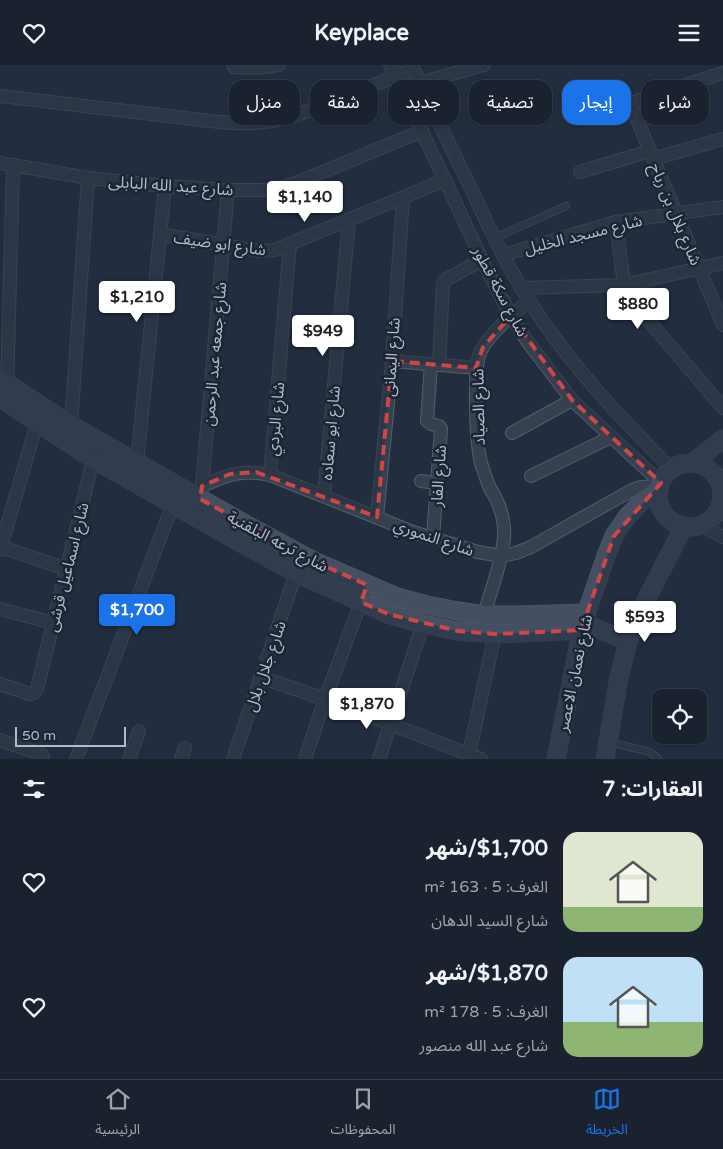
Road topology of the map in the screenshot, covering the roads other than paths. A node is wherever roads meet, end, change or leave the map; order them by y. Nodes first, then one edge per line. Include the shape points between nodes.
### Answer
1 (280, 65) edge
2 (483, 65) edge
3 (234, 67) dead end
4 (413, 67) edge
5 (393, 71) edge
6 (723, 73) edge
7 (419, 80) edge
8 (430, 80) edge
9 (0, 95) edge
10 (631, 103) edge
11 (631, 105) edge
12 (419, 125) edge
13 (440, 125) edge
14 (422, 131) junction
15 (723, 139) edge
16 (651, 155) junction
17 (6, 164) edge
18 (580, 172) dead end
19 (88, 178) junction
20 (446, 180) junction
21 (165, 186) junction
22 (228, 190) junction
23 (403, 197) junction
24 (566, 206) dead end
25 (723, 207) edge
26 (676, 213) junction
27 (349, 220) junction
28 (616, 222) junction
29 (160, 234) junction
30 (495, 238) junction
31 (290, 244) junction
32 (223, 245) junction
33 (502, 255) junction
34 (482, 260) junction
35 (723, 263) edge
36 (699, 268) junction
37 (624, 285) junction
38 (521, 287) junction
39 (529, 301) junction
40 (511, 316) junction
41 (723, 325) edge
42 (392, 361) junction
43 (435, 365) junction
44 (477, 369) junction
45 (3, 391) edge
46 (572, 400) junction
47 (723, 408) edge
48 (37, 423) junction
49 (71, 425) junction
50 (512, 433) dead end
51 (611, 437) junction
52 (723, 439) edge
53 (98, 440) junction
54 (93, 459) junction
55 (137, 462) junction
56 (692, 463) junction
57 (270, 475) junction
58 (531, 476) dead end
59 (421, 481) dead end
60 (662, 482) junction
61 (437, 483) junction
62 (722, 486) edge
63 (201, 493) junction
64 (324, 497) junction
65 (173, 504) junction
66 (377, 517) junction
67 (197, 518) junction
68 (247, 525) junction
69 (692, 526) junction
70 (723, 537) edge
71 (433, 538) junction
72 (241, 543) junction
73 (0, 548) edge
74 (501, 556) junction
75 (66, 569) junction
76 (296, 573) junction
77 (367, 585) junction
78 (361, 603) junction
79 (0, 609) edge
80 (484, 615) junction
81 (583, 622) junction
82 (53, 623) junction
83 (423, 624) junction
84 (495, 634) junction
85 (628, 641) junction
86 (260, 677) junction
87 (0, 683) edge
88 (325, 699) junction
89 (391, 725) junction
90 (139, 731) dead end
91 (0, 740) edge
92 (469, 754) junction
93 (608, 754) edge
94 (42, 759) edge
95 (76, 759) edge
96 (129, 759) edge
97 (233, 759) edge
98 (305, 759) edge
99 (379, 759) edge
100 (481, 759) edge
101 (556, 759) edge
102 (659, 759) edge

1 - 3 street
2 - 8 street
4 - 5 street
4 - 7 street, شارع سكة قطور
5 - 9 street via 295,116 253,123 210,121
6 - 10 street
11 - 16 street, شارع بلال بن رباح
12 - 14 street, شارع سكة قطور
13 - 30 street, شارع سكة قطور
14 - 20 street, شارع سكة قطور
14 - 22 street, شارع عبد الله البابلى via 296,183 262,190
15 - 16 street
16 - 18 street
16 - 26 street, شارع بلال بن رباح
17 - 19 street, شارع عبد الله البابلى
17 - 45 street
19 - 21 street, شارع عبد الله البابلى
19 - 49 street
20 - 23 street, شارع ابو ضيف
20 - 34 street, شارع سكة قطور
21 - 22 street, شارع عبد الله البابلى
21 - 29 street
22 - 32 street, شارع جمعه عبد الرحمن
23 - 27 street, شارع ابو ضيف
23 - 42 street, شارع اليمانى
24 - 30 lane
25 - 26 street, شارع مسجد الخليل
26 - 28 street, شارع مسجد الخليل
26 - 36 street, شارع بلال بن رباح
27 - 31 street, شارع ابو ضيف
27 - 64 street, شارع ابو سعاده
28 - 33 street, شارع مسجد الخليل
28 - 37 street
29 - 32 street, شارع ابو ضيف
29 - 55 street
30 - 33 street, شارع سكة قطور
31 - 32 street, شارع ابو ضيف via 267,251
31 - 57 street, شارع البردي
32 - 63 street, شارع جمعه عبد الرحمن
33 - 38 street, شارع سكة قطور
34 - 40 street, شارع سكة قطور
34 - 43 street, شارع الفار via 443,283
35 - 36 street
36 - 37 street
36 - 41 street, شارع بلال بن رباح
37 - 38 street
37 - 47 street via 635,305
38 - 39 street, شارع سكة قطور
39 - 40 street, شارع الصياد
39 - 60 street, شارع سكة قطور via 569,357 614,411
40 - 44 street, شارع الصياد via 483,347
40 - 46 street, شارع سكة قطور
42 - 43 street
42 - 66 street, شارع اليمانى
43 - 44 street
43 - 61 street, شارع الفار via 427,419 429,424 439,425 441,429 433,453
44 - 74 street, شارع الصياد via 479,455 502,514
45 - 48 street, شارع ترعه البلقنية
45 - 49 street, شارع ترعه البلقنية
46 - 50 street
46 - 51 street, شارع سكة قطور
48 - 54 street, شارع ترعه البلقنية
48 - 73 street
49 - 53 street, شارع ترعه البلقنية
51 - 58 street
51 - 60 street, شارع سكة قطور
52 - 56 street
53 - 54 street, شارع اسماعيل قرشى
53 - 55 street, شارع ترعه البلقنية
54 - 65 street, شارع ترعه البلقنية
54 - 75 street, شارع اسماعيل قرشى
55 - 63 street, شارع ترعه البلقنية
56 - 60 street via 677,465
56 - 62 street via 710,470
57 - 63 street, شارع النموري via 230,474
57 - 64 street, شارع النموري
59 - 61 street
60 - 69 street via 658,498 664,513 669,519
60 - 74 street, شارع النموري via 632,490 530,547
60 - 81 street, شارع نعمان الاعصر via 626,518 614,536
61 - 71 street, شارع الفار
62 - 69 street via 718,511 711,519
63 - 67 street, شارع جمعه عبد الرحمن
63 - 68 street, شارع ترعه البلقنية
64 - 66 street, شارع النموري
65 - 67 street, شارع ترعه البلقنية
65 - 95 street
66 - 71 street, شارع النموري
67 - 72 street, شارع ترعه البلقنية
68 - 72 street
68 - 77 street, شارع ترعه البلقنية
69 - 70 street
69 - 85 street via 640,611
71 - 74 street, شارع النموري
72 - 76 street, شارع ترعه البلقنية
73 - 75 street
74 - 80 street, شارع الصياد
75 - 82 street, شارع اسماعيل قرشى
76 - 78 street, شارع ترعه البلقنية
76 - 86 street, شارع جلال بلال
77 - 78 street
77 - 80 street, شارع ترعه البلقنية via 427,605
78 - 83 street, شارع ترعه البلقنية
78 - 88 street
79 - 82 street
80 - 81 street, شارع ترعه البلقنية via 521,615
81 - 84 street, شارع ترعه البلقنية
81 - 85 street
81 - 101 street, شارع نعمان الاعصر
82 - 87 street, شارع اسماعيل قرشى via 34,693
83 - 84 street, شارع ترعه البلقنية
83 - 89 street
84 - 92 street
85 - 93 street via 619,677
86 - 88 street
86 - 97 street, شارع جلال بلال
88 - 89 street
88 - 98 street
89 - 92 street
89 - 99 street
90 - 96 street
91 - 94 street via 41,754
92 - 100 street
93 - 102 lane via 650,752

